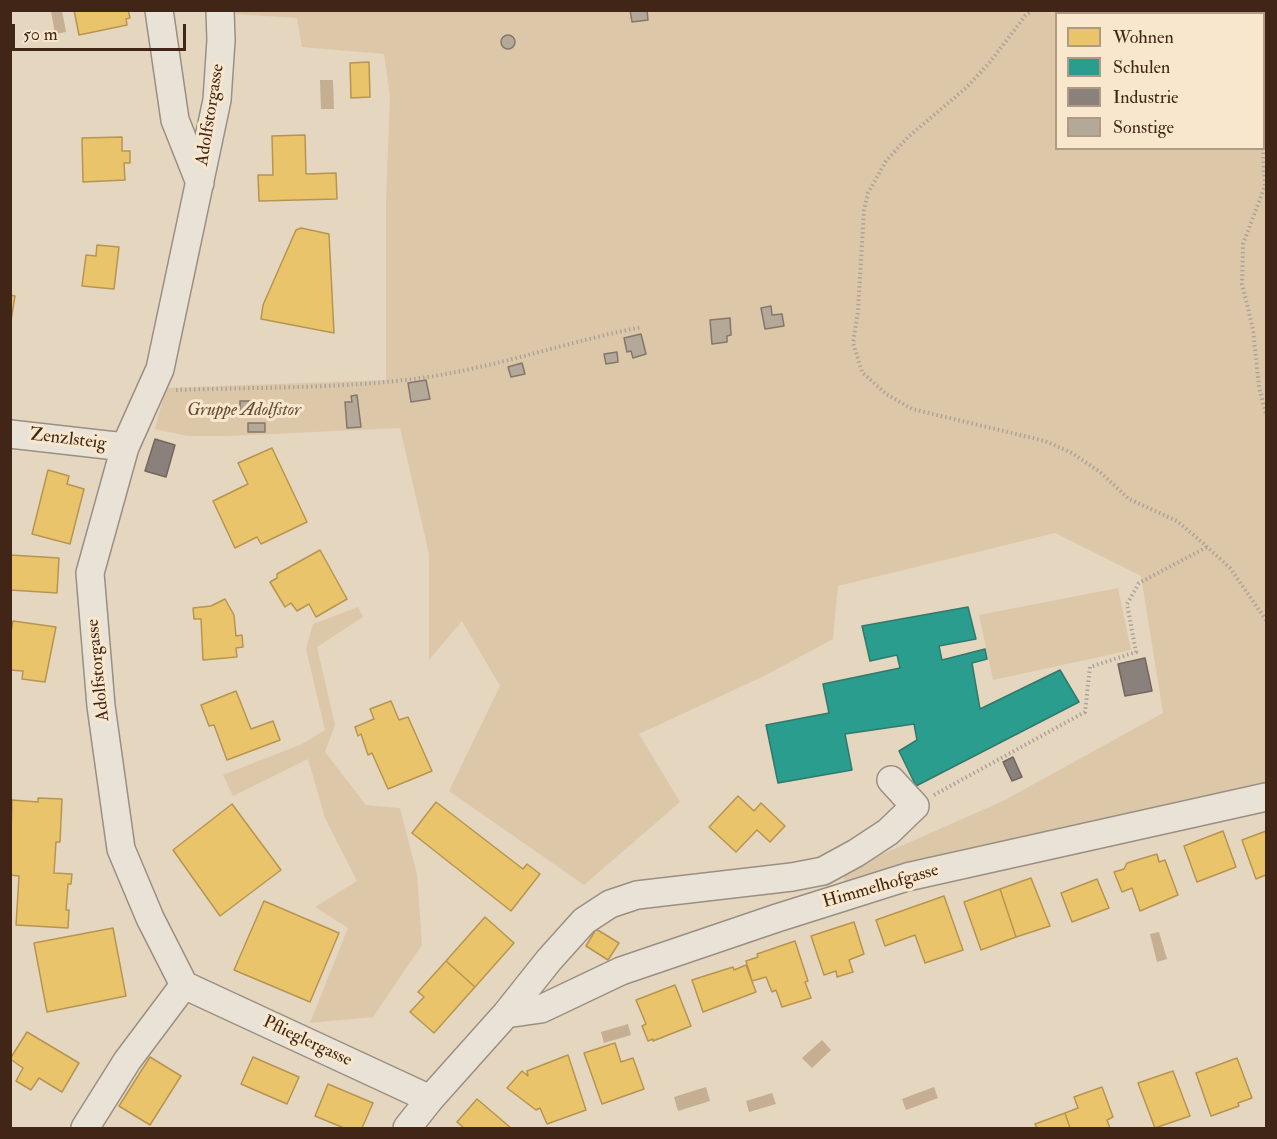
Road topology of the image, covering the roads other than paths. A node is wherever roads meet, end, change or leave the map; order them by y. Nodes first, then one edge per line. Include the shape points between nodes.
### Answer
1 (159, 10) edge
2 (220, 10) edge
3 (200, 183) junction
4 (10, 434) edge
5 (126, 447) junction
6 (891, 780) dead end
7 (1266, 797) edge
8 (184, 985) junction
9 (506, 1014) junction
10 (430, 1099) junction
11 (85, 1128) edge
12 (407, 1128) edge

1 - 3 street, Adolfstorgasse via 175,120
2 - 3 street, Adolfstorgasse via 217,100
3 - 5 street, Adolfstorgasse via 160,369
4 - 5 street, Zenzlsteig
5 - 8 street, Adolfstorgasse via 90,573 101,706 122,849 150,918
6 - 9 street, Himmelhofgasse via 915,806 888,832 838,863 792,878 637,895 610,904 584,921
7 - 9 street, Himmelhofgasse via 907,877 621,971 541,1009
8 - 10 street, Pflieglergasse
8 - 11 street via 127,1061
9 - 10 street, Himmelhofgasse
10 - 12 street, Himmelhofgasse

